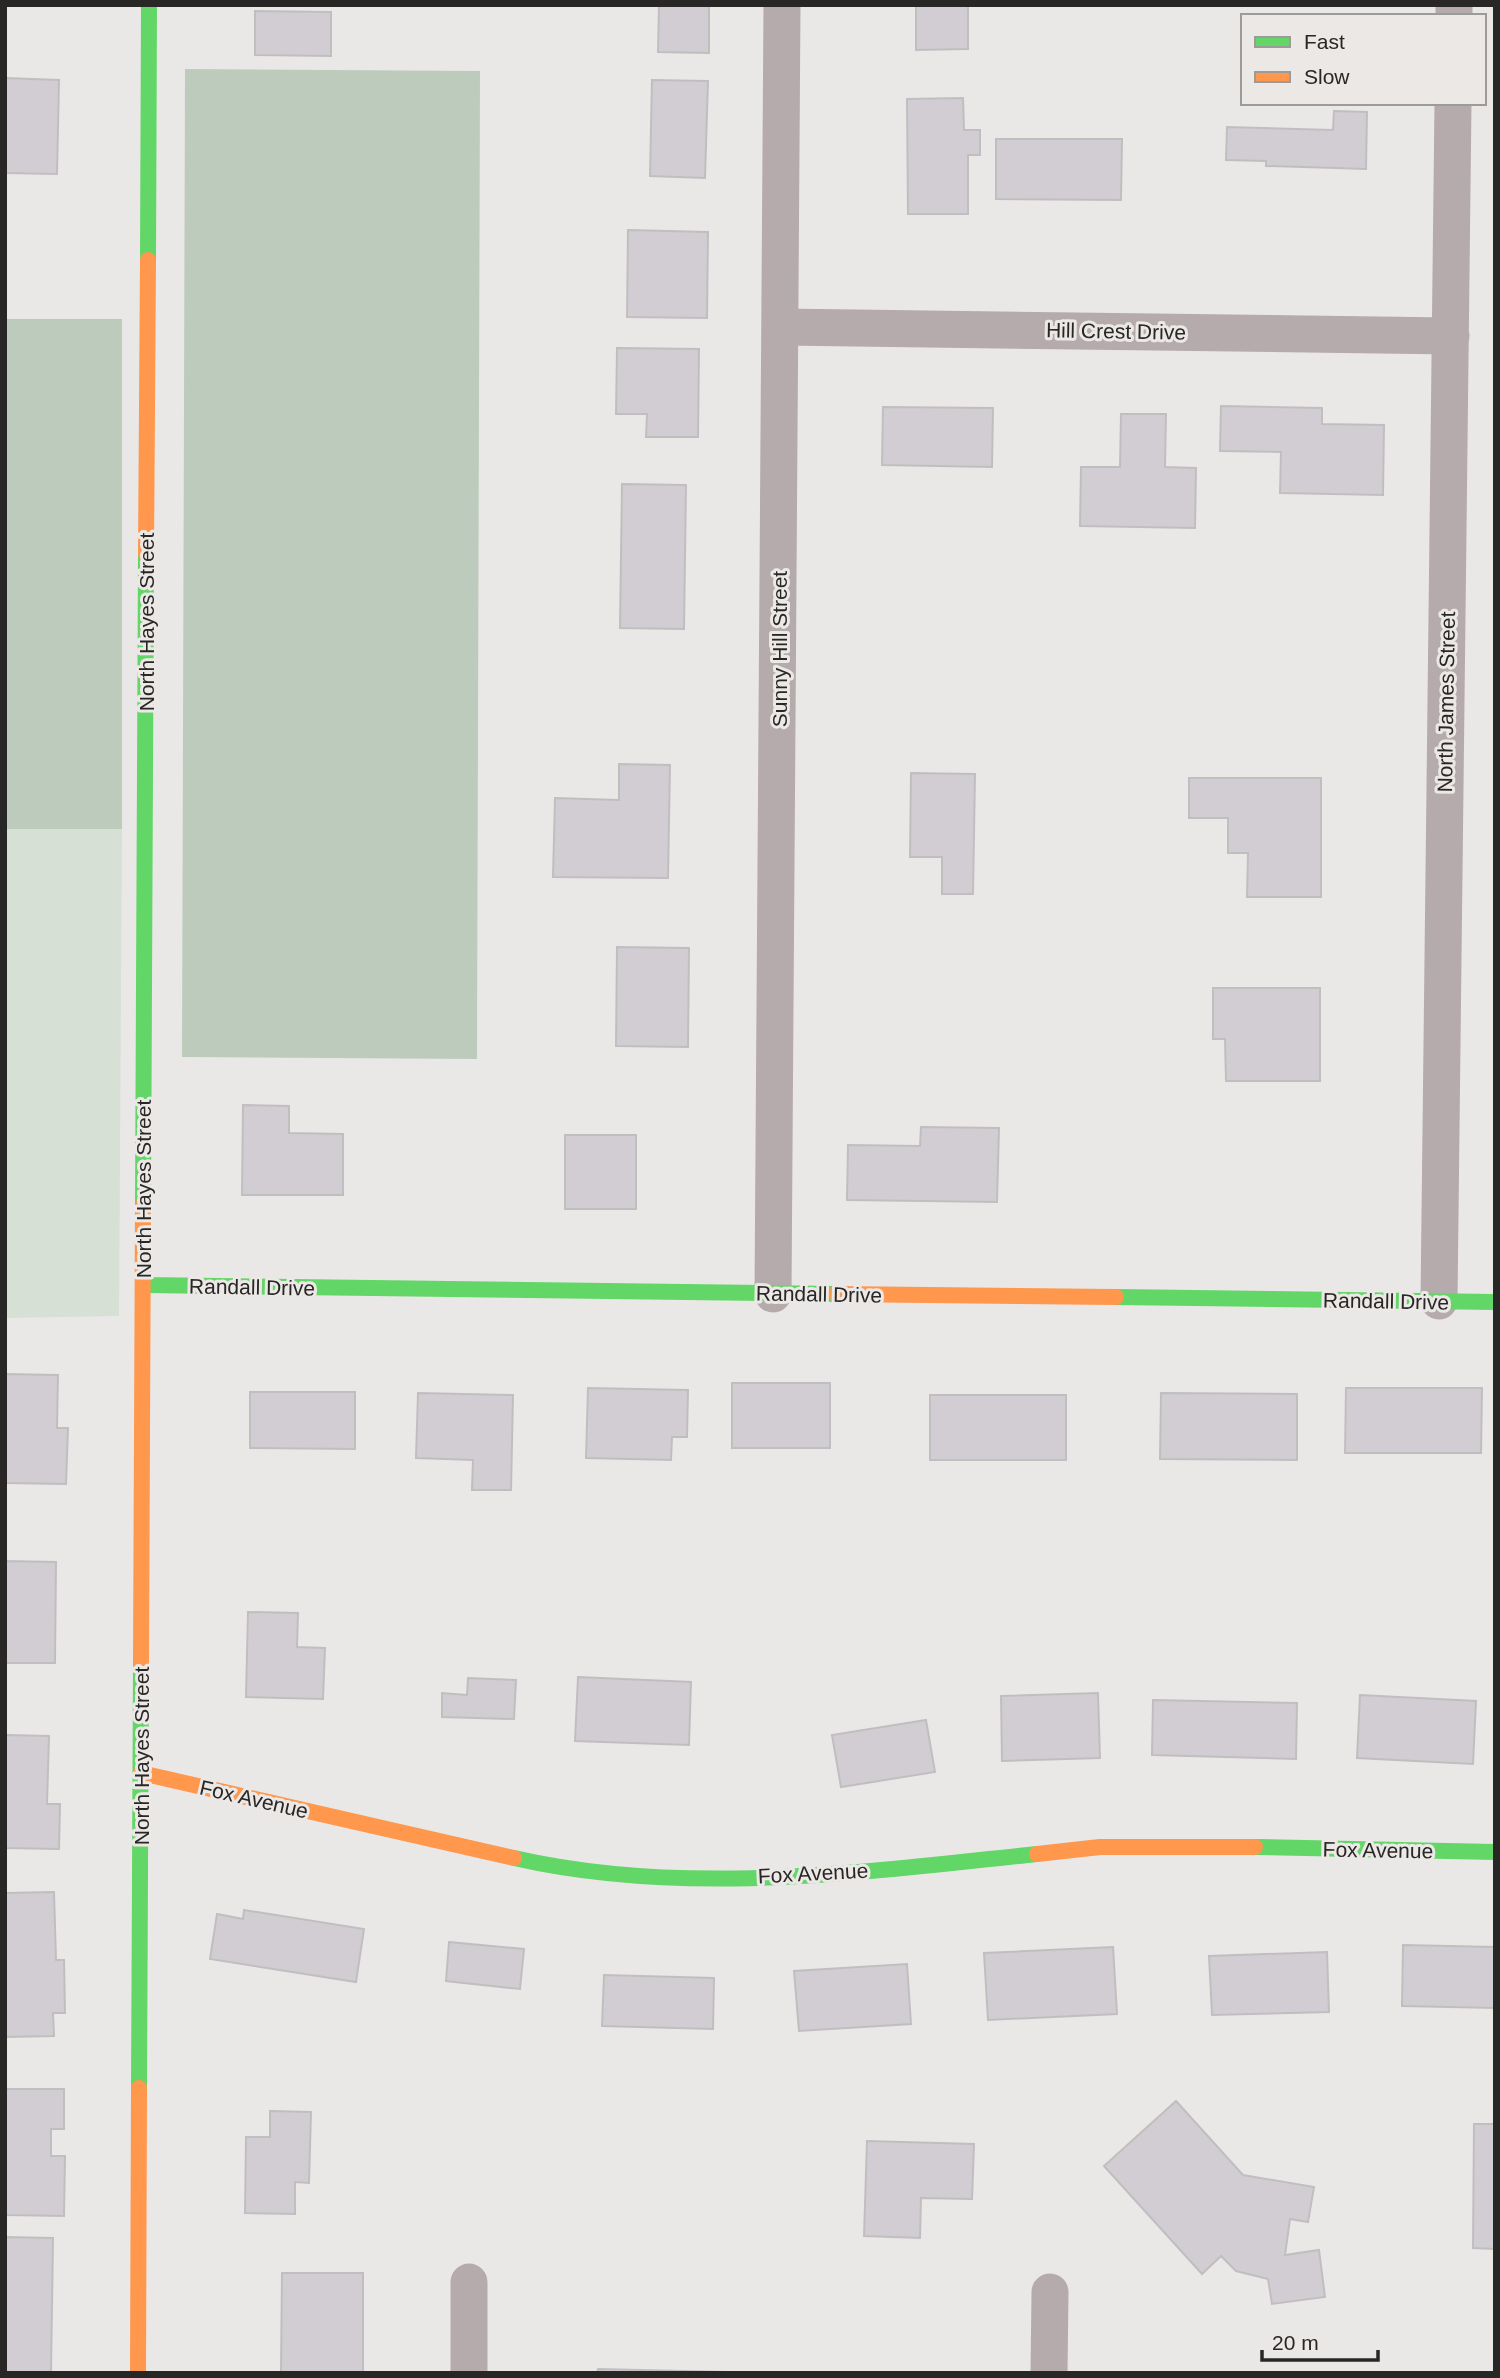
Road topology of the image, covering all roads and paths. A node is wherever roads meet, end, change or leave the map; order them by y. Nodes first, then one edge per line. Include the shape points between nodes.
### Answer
1 (149, 5) edge
2 (782, 5) edge
3 (1453, 105) edge
4 (782, 327) junction
5 (1451, 336) junction
6 (143, 1285) junction
7 (774, 1293) junction
8 (1439, 1301) junction
9 (1495, 1302) edge
10 (141, 1773) junction
11 (1495, 1852) edge
12 (468, 2282) dead end
13 (1050, 2292) dead end
14 (138, 2373) edge
15 (469, 2373) edge
16 (1049, 2373) edge

1 - 6 street, North Hayes Street
2 - 4 street, Sunny Hill Street
3 - 5 street, North James Street
4 - 5 street, Hill Crest Drive
4 - 7 street, Sunny Hill Street
5 - 8 street, North James Street
6 - 7 street, Randall Drive
6 - 10 street, North Hayes Street
7 - 8 street, Randall Drive
8 - 9 street, Randall Drive
10 - 11 street, Fox Avenue via 559,1868 691,1880 898,1868 1100,1847 1220,1845
10 - 14 street, North Hayes Street
12 - 15 street
13 - 16 street

